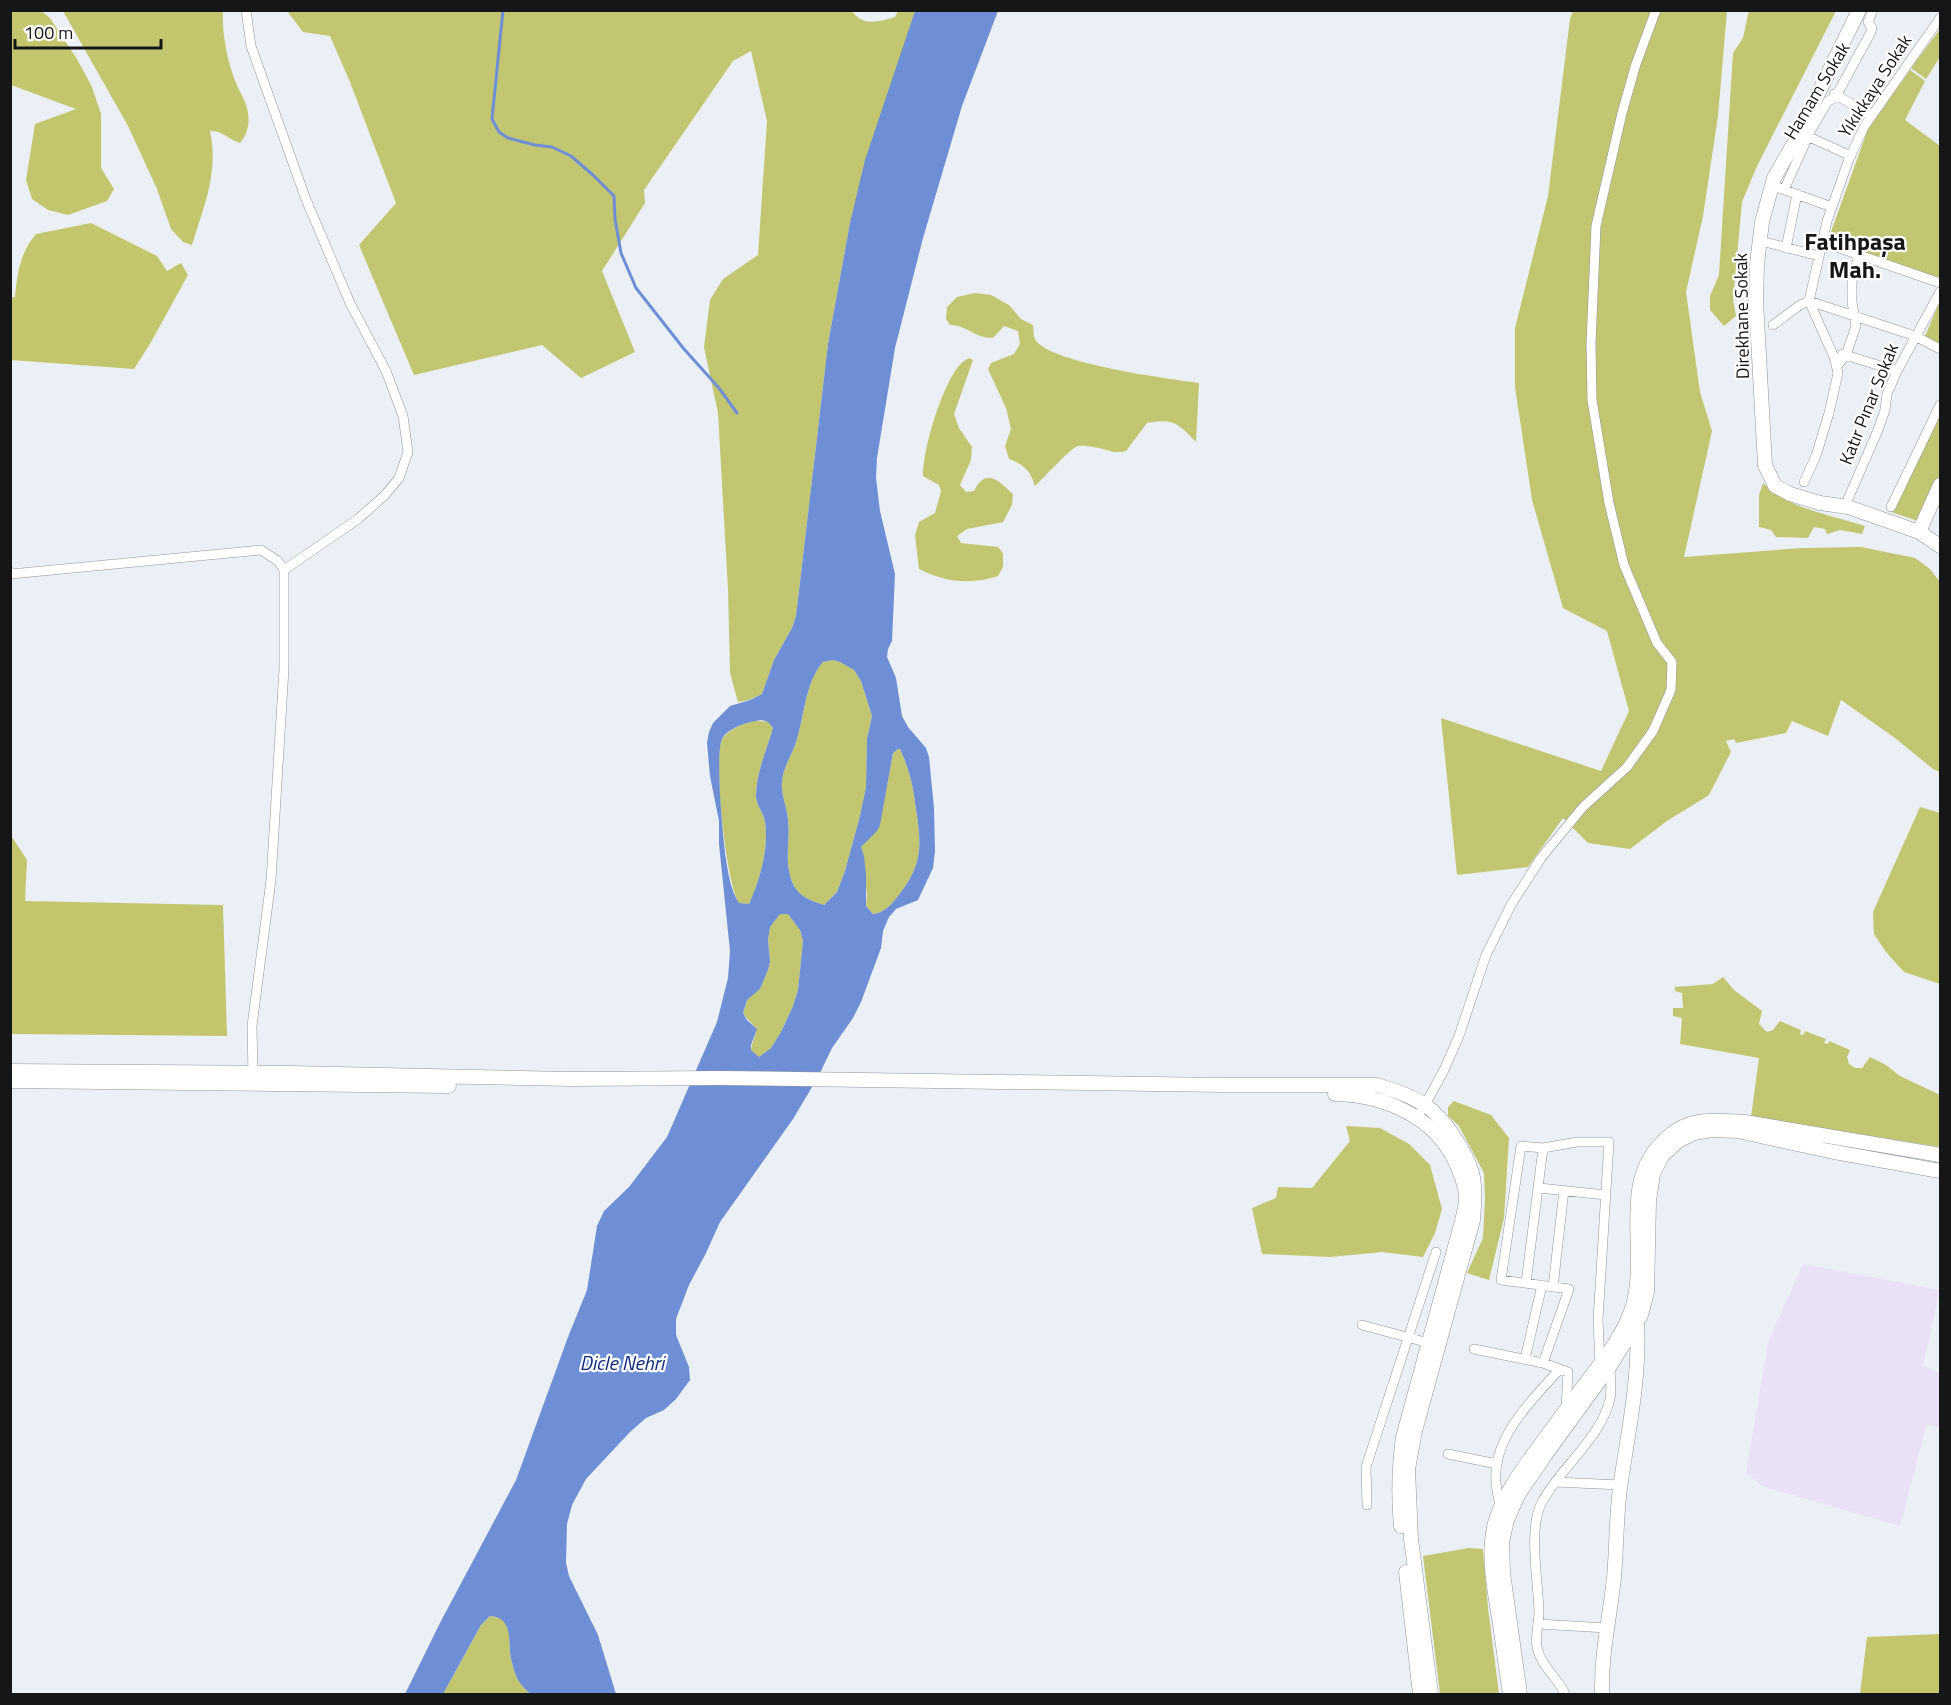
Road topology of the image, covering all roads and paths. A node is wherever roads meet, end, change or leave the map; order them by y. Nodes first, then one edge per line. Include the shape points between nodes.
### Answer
1 (246, 10) edge
2 (1656, 10) edge
3 (1859, 10) edge
4 (1873, 10) edge
5 (1941, 18) edge
6 (1835, 94) junction
7 (1871, 115) junction
8 (1806, 135) junction
9 (1851, 156) junction
10 (1797, 194) junction
11 (1832, 207) junction
12 (1765, 242) dead end
13 (1822, 242) junction
14 (1786, 248) junction
15 (1859, 255) junction
16 (1819, 256) junction
17 (1941, 283) edge
18 (1941, 292) edge
19 (1809, 301) junction
20 (1854, 315) junction
21 (1773, 325) dead end
22 (1915, 336) junction
23 (1941, 349) edge
24 (1830, 351) junction
25 (1846, 355) junction
26 (1837, 366) junction
27 (1897, 372) junction
28 (1941, 405) edge
29 (1804, 482) dead end
30 (1941, 485) edge
31 (1848, 499) dead end
32 (1891, 507) dead end
33 (1919, 532) junction
34 (1941, 546) edge
35 (284, 570) junction
36 (10, 572) edge
37 (10, 1071) edge
38 (253, 1077) junction
39 (10, 1081) edge
40 (1224, 1089) junction
41 (1425, 1105) junction
42 (1416, 1118) junction
43 (1543, 1148) junction
44 (1941, 1155) edge
45 (1941, 1171) edge
46 (1539, 1188) junction
47 (1564, 1190) junction
48 (1606, 1195) junction
49 (1436, 1252) dead end
50 (1526, 1283) junction
51 (1542, 1285) junction
52 (1553, 1287) junction
53 (1638, 1322) junction
54 (1362, 1326) dead end
55 (1408, 1338) junction
56 (1429, 1343) junction
57 (1474, 1349) dead end
58 (1524, 1359) junction
59 (1543, 1362) junction
60 (1605, 1365) junction
61 (1560, 1369) junction
62 (1566, 1409) junction
63 (1448, 1454) dead end
64 (1497, 1464) junction
65 (1555, 1482) junction
66 (1621, 1485) junction
67 (1367, 1506) dead end
68 (1500, 1506) junction
69 (1538, 1624) junction
70 (1606, 1628) junction
71 (1420, 1695) edge
72 (1431, 1695) edge
73 (1510, 1695) edge
74 (1520, 1695) edge
75 (1565, 1695) edge
76 (1602, 1695) edge

1 - 35 street via 251,46 305,197 350,303 386,371 403,416 408,452 399,478 385,495 358,519
2 - 41 street via 1622,113 1596,226 1590,343 1602,466 1624,565 1657,643 1672,662 1671,690 1653,731 1627,767 1583,807 1541,858 1511,905 1486,955 1455,1044
3 - 33 main road, Direkhane Sokak via 1774,178 1762,222 1756,301 1765,465 1775,486 1790,494 1848,507
4 - 6 street, Hamam Sokak via 1868,22 1871,32
5 - 7 street, Yıkıkkaya Sokak
6 - 7 street
6 - 8 street, Hamam Sokak
7 - 9 street, Yıkıkkaya Sokak
8 - 9 street
8 - 10 street, Hamam Sokak via 1781,189
9 - 11 street, Yıkıkkaya Sokak
10 - 11 street
10 - 14 street
11 - 13 street, Yıkıkkaya Sokak
12 - 14 street
13 - 15 street
13 - 16 street, Yıkıkkaya Sokak
14 - 16 street
15 - 17 street
15 - 20 street via 1852,282
16 - 19 street, Yıkıkkaya Sokak
18 - 22 street, Katır Pınar Sokak
19 - 20 street
19 - 21 street
19 - 24 street
20 - 22 street
20 - 25 street via 1856,326
22 - 23 street
22 - 27 street, Katır Pınar Sokak
24 - 25 street
24 - 26 street
25 - 26 street
25 - 27 street
26 - 29 street via 1829,413
27 - 31 street, Katır Pınar Sokak via 1878,430
28 - 32 street
30 - 33 main road
33 - 34 main road, Direkhane Sokak
35 - 36 street via 261,550
35 - 38 street via 282,704 271,880 252,1026
37 - 38 main road
38 - 39 main road
38 - 40 main road
40 - 41 main road via 1377,1085
40 - 42 main road via 1374,1098 1400,1107
41 - 42 street
41 - 72 main road via 1461,1147 1472,1173 1475,1198 1473,1220 1408,1469 1411,1539
42 - 56 main road via 1429,1126 1450,1151 1466,1195
43 - 46 street
43 - 48 street via 1609,1142
43 - 50 street via 1521,1146 1501,1280
44 - 60 main road via 1745,1122 1694,1122 1672,1133 1656,1148 1641,1182 1636,1299
45 - 53 main road via 1737,1131 1694,1133 1662,1156 1653,1174 1647,1292
46 - 47 street
46 - 50 street
47 - 48 street
47 - 52 street
48 - 60 street via 1598,1320
49 - 55 street
50 - 51 street
51 - 52 street
51 - 58 street
52 - 59 street via 1569,1289
53 - 60 main road
53 - 66 main road via 1633,1408
54 - 55 street
55 - 56 street
55 - 67 street via 1366,1467
56 - 71 main road via 1403,1437 1399,1468
57 - 58 street
58 - 59 street
59 - 61 street
60 - 62 main road
60 - 65 street via 1611,1396 1606,1412
60 - 74 main road via 1518,1495 1507,1520 1502,1542 1503,1573
61 - 62 street via 1568,1371
61 - 64 street via 1518,1416
62 - 68 main road
63 - 64 street
64 - 68 street
65 - 66 street
65 - 69 street via 1541,1503 1535,1524
66 - 70 main road
68 - 73 main road via 1491,1547 1492,1571
69 - 70 street
69 - 75 street via 1539,1653
70 - 76 main road

